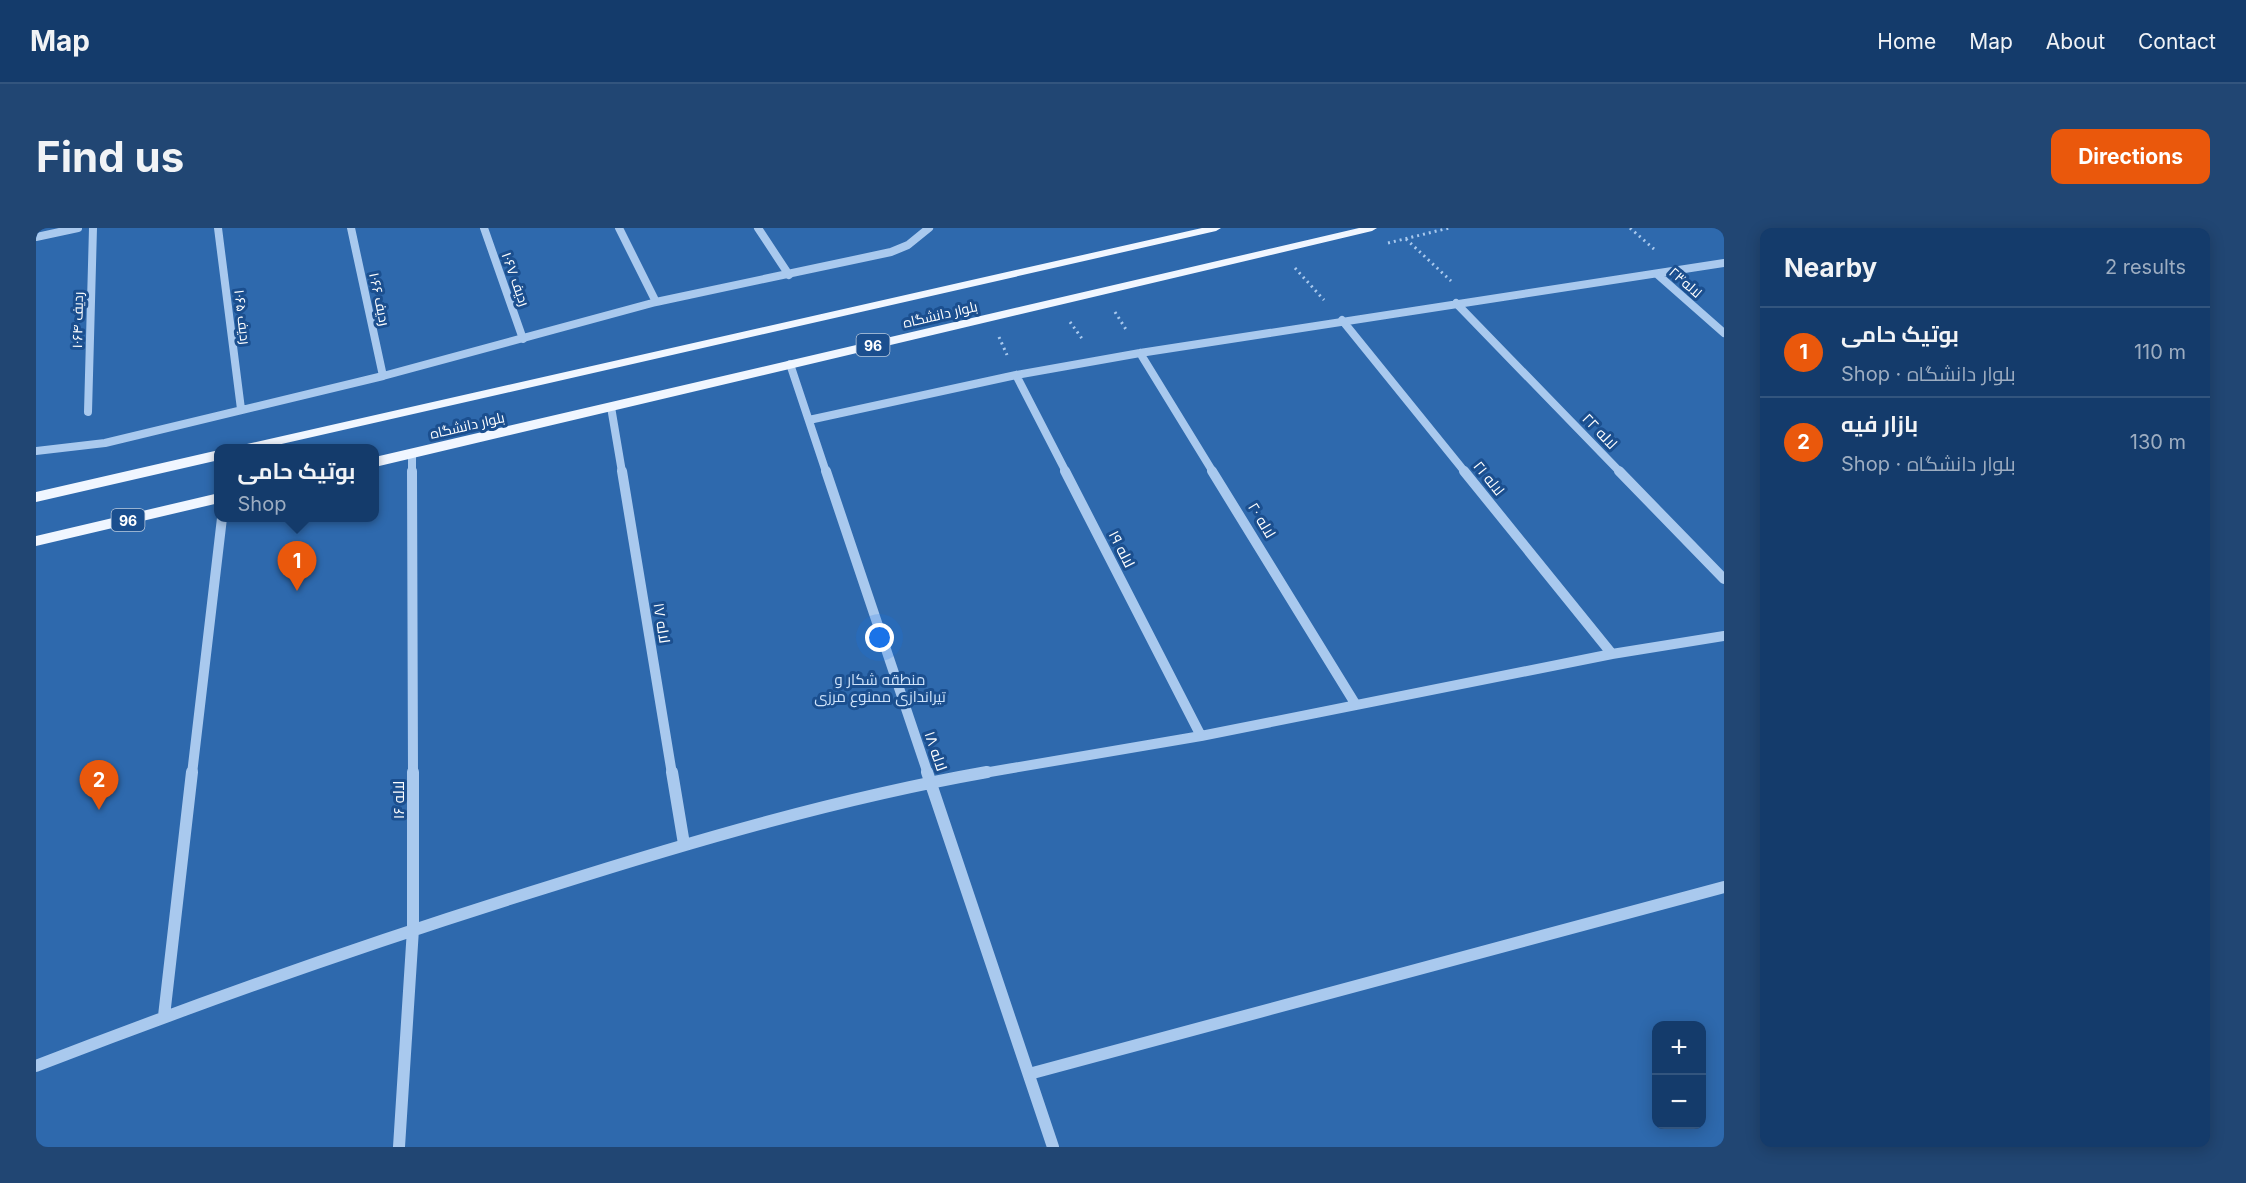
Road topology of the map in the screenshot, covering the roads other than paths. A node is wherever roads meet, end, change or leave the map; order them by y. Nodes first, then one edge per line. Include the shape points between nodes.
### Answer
1 (78, 228) edge
2 (93, 228) edge
3 (218, 228) edge
4 (351, 228) edge
5 (484, 228) edge
6 (619, 228) edge
7 (759, 228) edge
8 (929, 228) edge
9 (1216, 228) edge
10 (1372, 228) edge
11 (36, 237) edge
12 (1724, 263) edge
13 (1657, 274) junction
14 (789, 275) junction
15 (656, 302) junction
16 (1456, 303) junction
17 (1342, 320) junction
18 (1724, 333) edge
19 (524, 339) junction
20 (1140, 353) junction
21 (790, 364) junction
22 (1016, 375) junction
23 (383, 376) junction
24 (611, 406) junction
25 (241, 409) junction
26 (88, 412) dead end
27 (809, 420) junction
28 (265, 444) edge
29 (36, 451) edge
30 (412, 453) junction
31 (214, 456) edge
32 (379, 461) edge
33 (36, 496) edge
34 (214, 499) edge
35 (222, 522) edge
36 (36, 541) edge
37 (1724, 579) edge
38 (1724, 636) edge
39 (1612, 654) junction
40 (1356, 705) junction
41 (1201, 736) junction
42 (931, 782) junction
43 (684, 844) junction
44 (1724, 887) edge
45 (413, 929) junction
46 (164, 1016) junction
47 (36, 1066) edge
48 (1029, 1074) junction
49 (399, 1147) edge
50 (1053, 1147) edge

1 - 11 street
2 - 26 street, ردیف ۱۰۶۴
3 - 25 street, ردیف ۱۰۶۵
4 - 23 street, ردیف ۱۰۶۶
5 - 19 street, ردیف ۱۰۶۷
6 - 15 street
7 - 14 street
8 - 14 street via 900,250
9 - 28 main road, بلوار دانشگاه
10 - 21 main road, بلوار دانشگاه / 96
12 - 13 street
13 - 16 street
13 - 18 street, لاله۲۳
14 - 15 street
15 - 19 street
16 - 17 street
16 - 37 street, لاله ۲۲
17 - 20 street
17 - 39 street, لاله ۲۱
19 - 23 street
20 - 22 street
20 - 40 street, لاله ۲۰
21 - 24 main road, بلوار دانشگاه / 96
21 - 27 street, لاله ۱۸
22 - 27 street
22 - 41 street, لاله ۱۹
23 - 25 street
24 - 30 main road, بلوار دانشگاه / 96
24 - 43 street, لاله ۱۷
25 - 29 street via 105,443
27 - 42 street, لاله ۱۸
30 - 32 main road, بلوار دانشگاه / 96
30 - 45 street, لاله ۱۶
31 - 33 main road
34 - 36 main road, 96
35 - 46 street
38 - 39 street
39 - 40 street
40 - 41 street
41 - 42 street
42 - 43 street
42 - 48 street, لاله ۱۸
43 - 45 street
44 - 48 street
45 - 46 street
45 - 49 street, لاله ۱۶
46 - 47 street
48 - 50 street, لاله ۱۸

